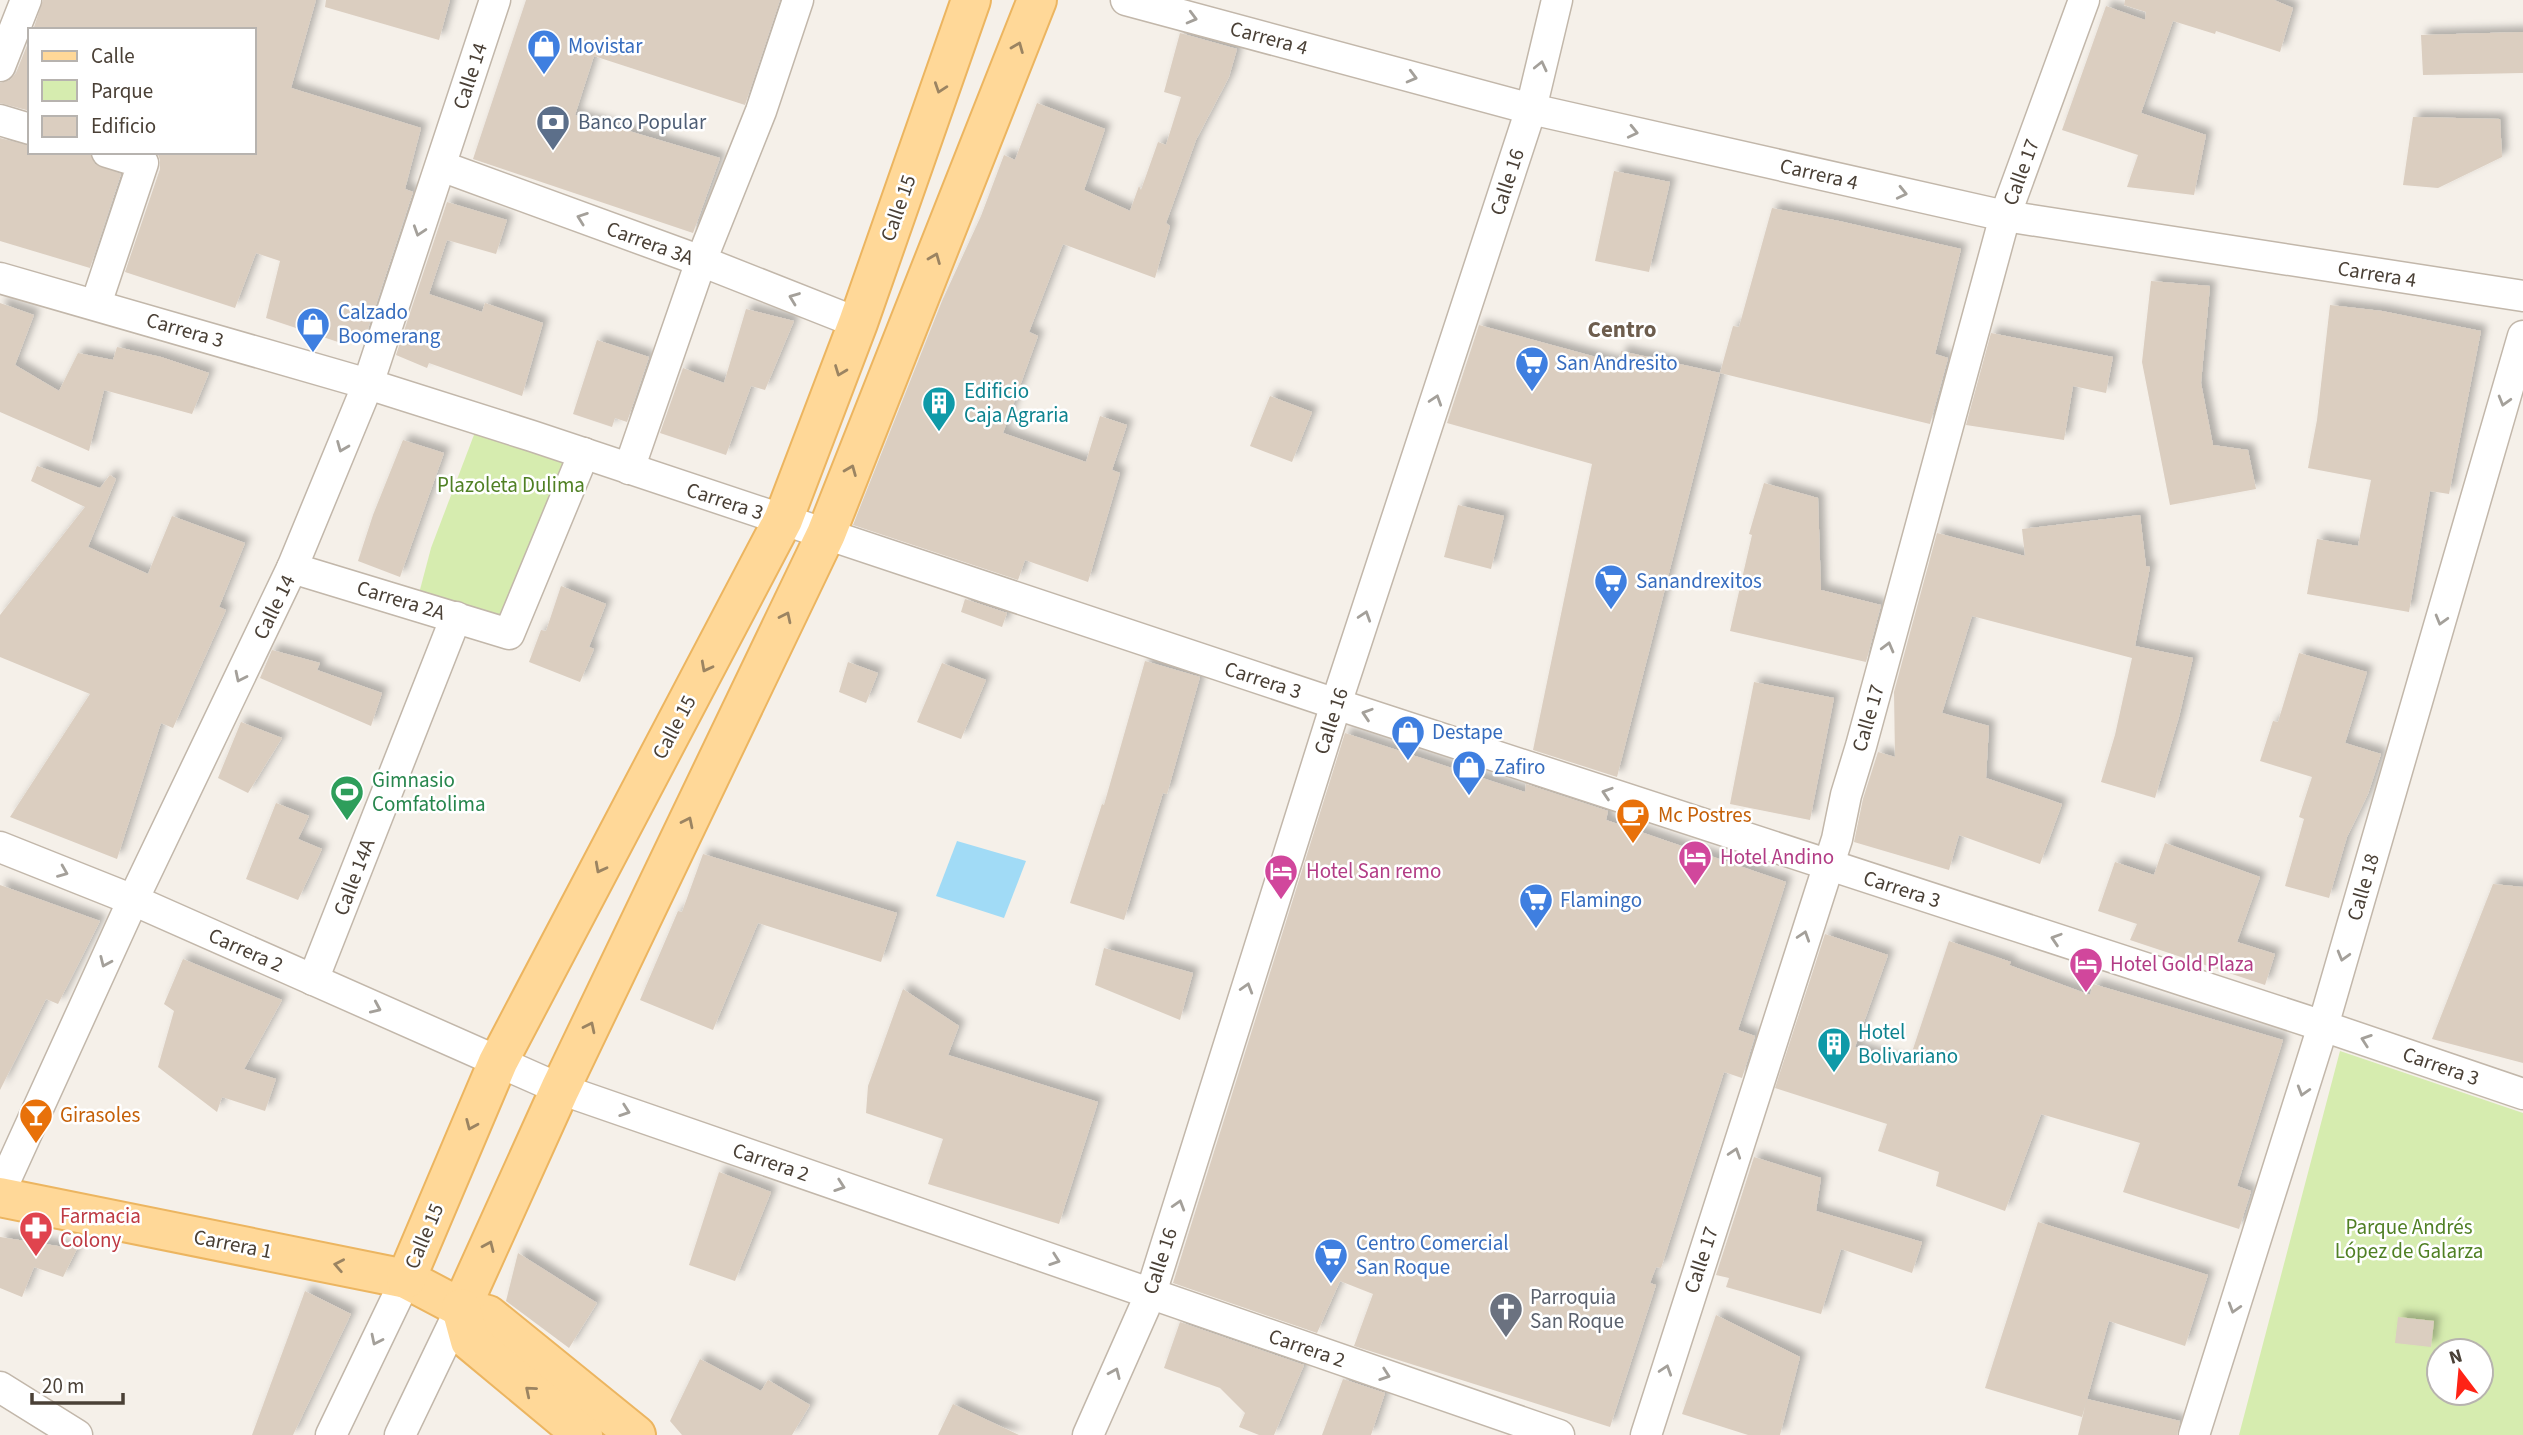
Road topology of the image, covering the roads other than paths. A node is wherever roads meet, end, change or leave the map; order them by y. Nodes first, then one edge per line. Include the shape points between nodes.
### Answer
1 (26, 0) edge
2 (495, 0) edge
3 (798, 0) edge
4 (971, 0) edge
5 (1037, 0) edge
6 (1126, 0) edge
7 (1557, 0) edge
8 (2084, 0) edge
9 (0, 66) edge
10 (1531, 109) junction
11 (0, 120) edge
12 (28, 128) edge
13 (114, 154) edge
14 (440, 166) junction
15 (2005, 216) junction
16 (701, 261) junction
17 (0, 278) edge
18 (2523, 296) edge
19 (96, 304) junction
20 (858, 323) junction
21 (2523, 336) edge
22 (368, 384) junction
23 (584, 453) junction
24 (629, 469) junction
25 (783, 520) junction
26 (826, 534) junction
27 (292, 568) junction
28 (456, 617) junction
29 (1336, 704) junction
30 (0, 847) edge
31 (1826, 865) junction
32 (133, 900) junction
33 (313, 980) junction
34 (2323, 1026) junction
35 (498, 1062) junction
36 (560, 1089) junction
37 (2523, 1094) edge
38 (0, 1195) edge
39 (406, 1279) junction
40 (1151, 1293) junction
41 (461, 1308) junction
42 (0, 1387) edge
43 (77, 1435) edge
44 (331, 1435) edge
45 (400, 1435) edge
46 (583, 1435) edge
47 (636, 1435) edge
48 (1088, 1435) edge
49 (1559, 1435) edge
50 (1646, 1435) edge
51 (2194, 1435) edge

1 - 9 street
2 - 14 street, Calle 14
3 - 16 street via 761,111
4 -> 20 main road, Calle 15
26 -> 5 main road
6 -> 10 street, Carrera 4
10 -> 7 street, Calle 16
8 - 15 street, Calle 17
10 -> 15 street, Carrera 4
29 -> 10 street, Calle 16
11 - 12 street
13 - 19 street via 143,163
16 -> 14 street, Carrera 3A
14 -> 22 street, Calle 14
15 - 18 street, Carrera 4
31 -> 15 street, Calle 17 via 1837,839
20 -> 16 street, Carrera 3A
16 - 24 street
17 - 19 street, Carrera 3
19 - 22 street, Carrera 3
20 -> 25 main road, Calle 15
21 -> 34 street, Calle 18
22 - 23 street, Carrera 3
22 -> 27 street, Calle 14
23 - 24 street, Carrera 3
23 - 28 street, Carrera 2A via 509,634
24 - 25 street, Carrera 3
25 - 26 street, Carrera 3
25 -> 35 main road, Calle 15
26 - 29 street, Carrera 3
36 -> 26 main road
27 - 28 street, Carrera 2A
27 -> 32 street, Calle 14
28 - 33 street, Calle 14A
31 -> 29 street, Carrera 3
40 -> 29 street, Calle 16
30 -> 32 street, Carrera 2
34 -> 31 street, Carrera 3
50 -> 31 street, Calle 17
32 - 33 street, Carrera 2
32 -> 38 street, Calle 14
33 -> 35 street, Carrera 2
37 -> 34 street, Carrera 3
34 -> 51 street, Calle 18
35 - 36 street, Carrera 2
35 -> 39 main road, Calle 15
36 -> 40 street, Carrera 2
41 -> 36 main road
39 -> 38 main road, Carrera 1
39 - 41 main road, Carrera 1
39 -> 44 street, Calle 15
48 -> 40 street, Calle 16
40 -> 49 street, Carrera 2
41 - 45 street
46 -> 41 main road via 470,1341
41 - 47 main road, Carrera 1 via 488,1315
42 - 43 street

